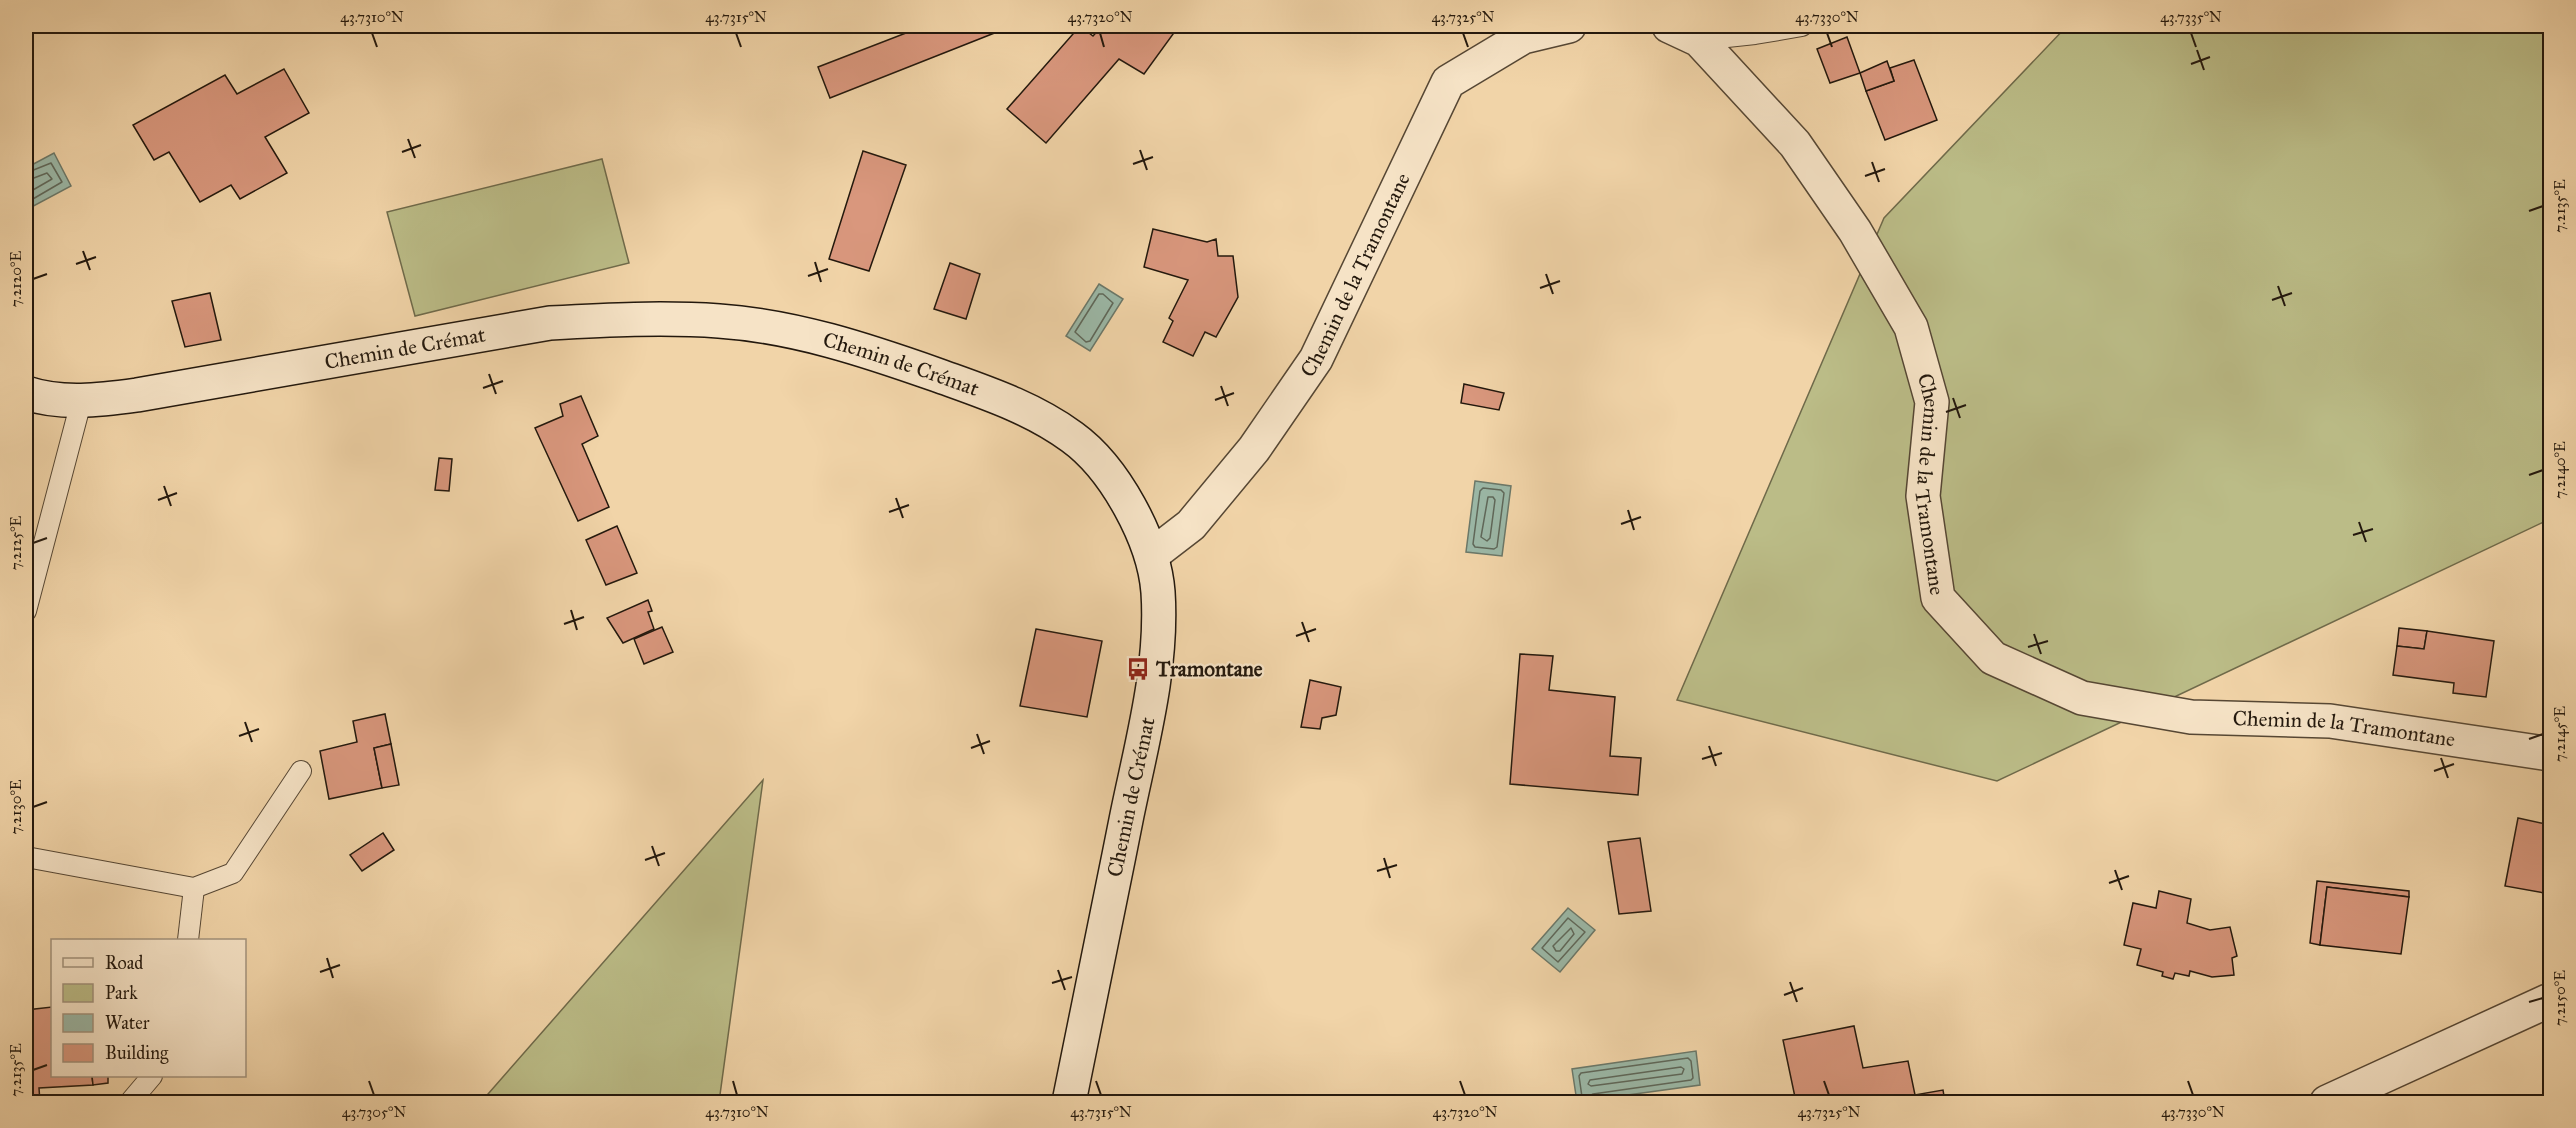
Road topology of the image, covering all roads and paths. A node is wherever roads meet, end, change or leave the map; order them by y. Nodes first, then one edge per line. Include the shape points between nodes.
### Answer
1 (1569, 26) edge
2 (1669, 26) edge
3 (1802, 26) edge
4 (1704, 33) edge
5 (26, 393) edge
6 (81, 402) junction
7 (1152, 555) junction
8 (26, 611) edge
9 (2550, 754) edge
10 (301, 771) dead end
11 (26, 856) edge
12 (194, 888) junction
13 (188, 939) edge
14 (2550, 1000) edge
15 (151, 1077) edge
16 (130, 1102) edge
17 (1069, 1102) edge
18 (2327, 1102) edge

1 - 7 street, Chemin de la Tramontane via 1523,37 1448,82 1316,358 1254,450 1191,525
2 - 4 street, Chemin de la Tramontane
3 - 4 lane via 1755,34
4 - 9 street, Chemin de la Tramontane via 1795,144 1856,231 1911,327 1932,402 1923,496 1938,598 1993,658 2082,698 2191,717 2330,721
5 - 6 street, Chemin de Crémat
6 - 7 street, Chemin de Crémat via 137,396 550,323 618,319 720,321 802,332 890,358 1039,416 1075,439 1096,460 1134,516
6 - 8 lane
7 - 17 street, Chemin de Crémat via 1158,591 1158,629 1150,705
10 - 12 lane via 232,873
11 - 12 lane
12 - 13 lane
14 - 18 street
15 - 16 lane

